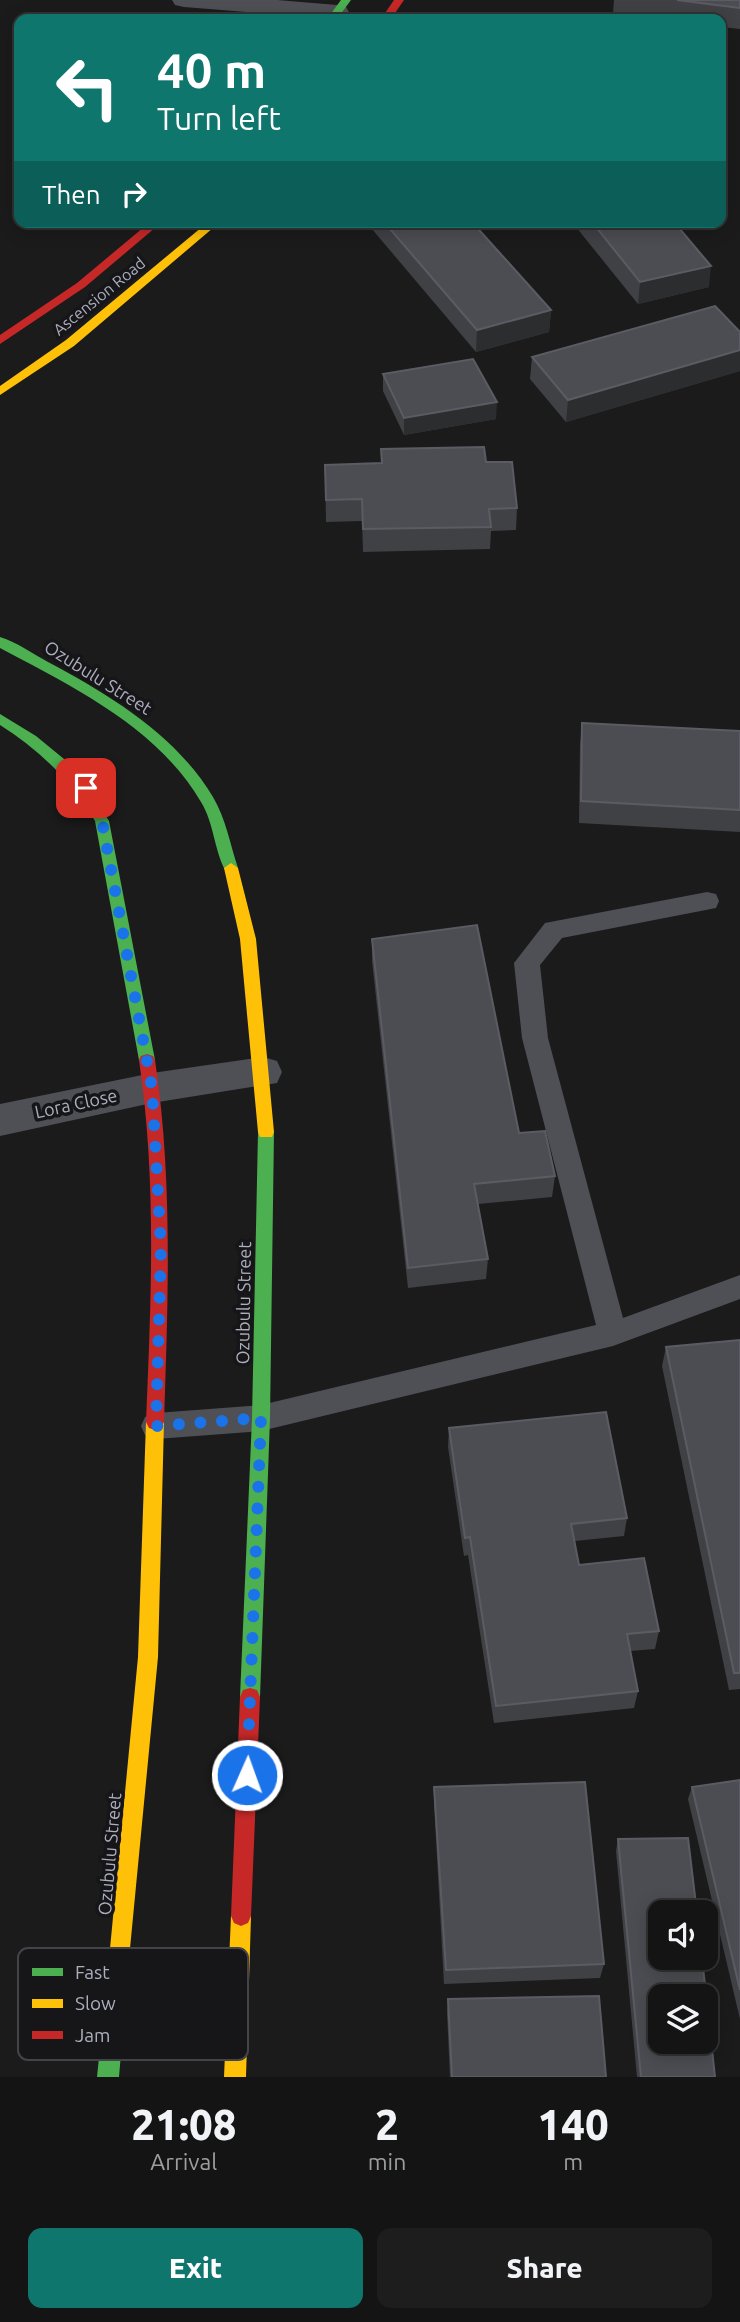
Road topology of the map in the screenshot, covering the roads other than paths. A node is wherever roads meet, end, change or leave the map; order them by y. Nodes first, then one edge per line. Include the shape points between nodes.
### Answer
1 (184, 0) edge
2 (338, 11) edge
3 (150, 228) edge
4 (208, 228) edge
5 (0, 340) edge
6 (0, 391) edge
7 (0, 642) edge
8 (0, 719) edge
9 (707, 901) dead end
10 (263, 1072) junction
11 (152, 1088) junction
12 (0, 1120) edge
13 (740, 1287) edge
14 (613, 1334) junction
15 (261, 1418) junction
16 (156, 1426) junction
17 (120, 1948) edge
18 (240, 1948) edge

1 - 2 street
3 - 5 main road, Ascension Road via 81,285
4 - 6 main road, Ascension Road via 97,322
7 - 10 main road, Ozubulu Street via 85,688 152,735 207,800 233,874 248,939
8 - 11 main road, Ozubulu Street via 44,745 86,788 102,821
9 - 14 lane via 554,930 527,963 535,1038
10 - 11 street, Lora Close
10 - 15 main road, Ozubulu Street
11 - 12 street, Lora Close
11 - 16 main road, Ozubulu Street via 161,1247
13 - 14 lane
14 - 15 lane
15 - 16 lane
15 - 18 main road, Ozubulu Street
16 - 17 main road, Ozubulu Street via 148,1657

